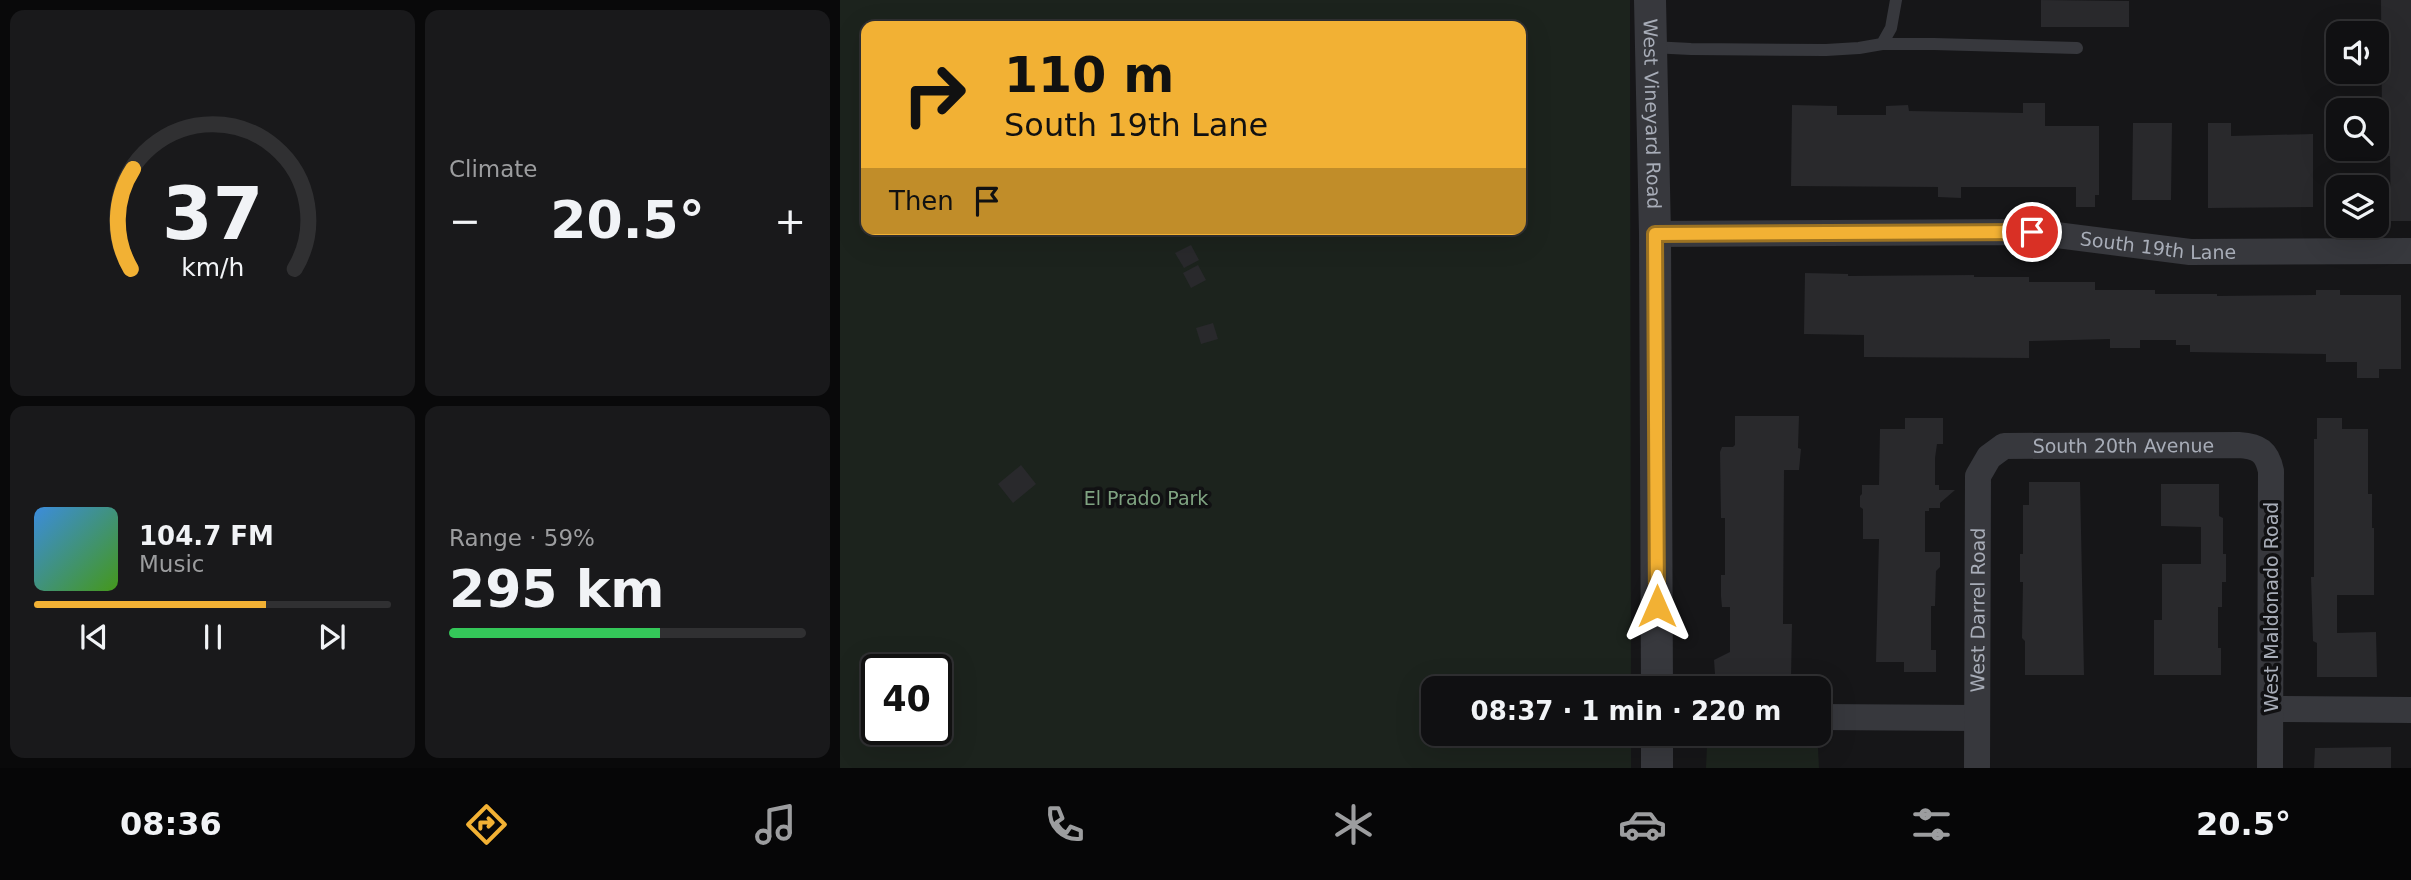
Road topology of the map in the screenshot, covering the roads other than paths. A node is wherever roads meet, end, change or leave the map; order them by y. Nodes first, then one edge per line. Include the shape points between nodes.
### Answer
1 (1650, 0) edge
2 (1896, 0) edge
3 (1882, 44) junction
4 (1651, 47) junction
5 (2077, 48) dead end
6 (1655, 234) junction
7 (2411, 251) edge
8 (2261, 449) joint
9 (1989, 457) joint
10 (1657, 676) edge
11 (2271, 709) junction
12 (2411, 710) edge
13 (1831, 717) edge
14 (1977, 718) junction
15 (1657, 746) edge
16 (1657, 768) edge
17 (1977, 768) edge
18 (2270, 768) edge

1 - 4 street, West Vineyard Road
2 - 3 lane via 1891,28
3 - 4 lane via 1826,50
3 - 5 lane
4 - 6 street, West Vineyard Road
6 - 7 street, South 19th Lane via 2032,232 2190,252
6 - 10 street, West Vineyard Road
8 - 9 street, South 20th Avenue via 2239,445 2004,446
8 - 11 street, West Maldonado Road via 2271,471
9 - 14 street, West Darrel Road via 1978,476
11 - 12 street
11 - 18 street, West Maldonado Road
13 - 14 street
14 - 17 street, West Darrel Road
15 - 16 street

